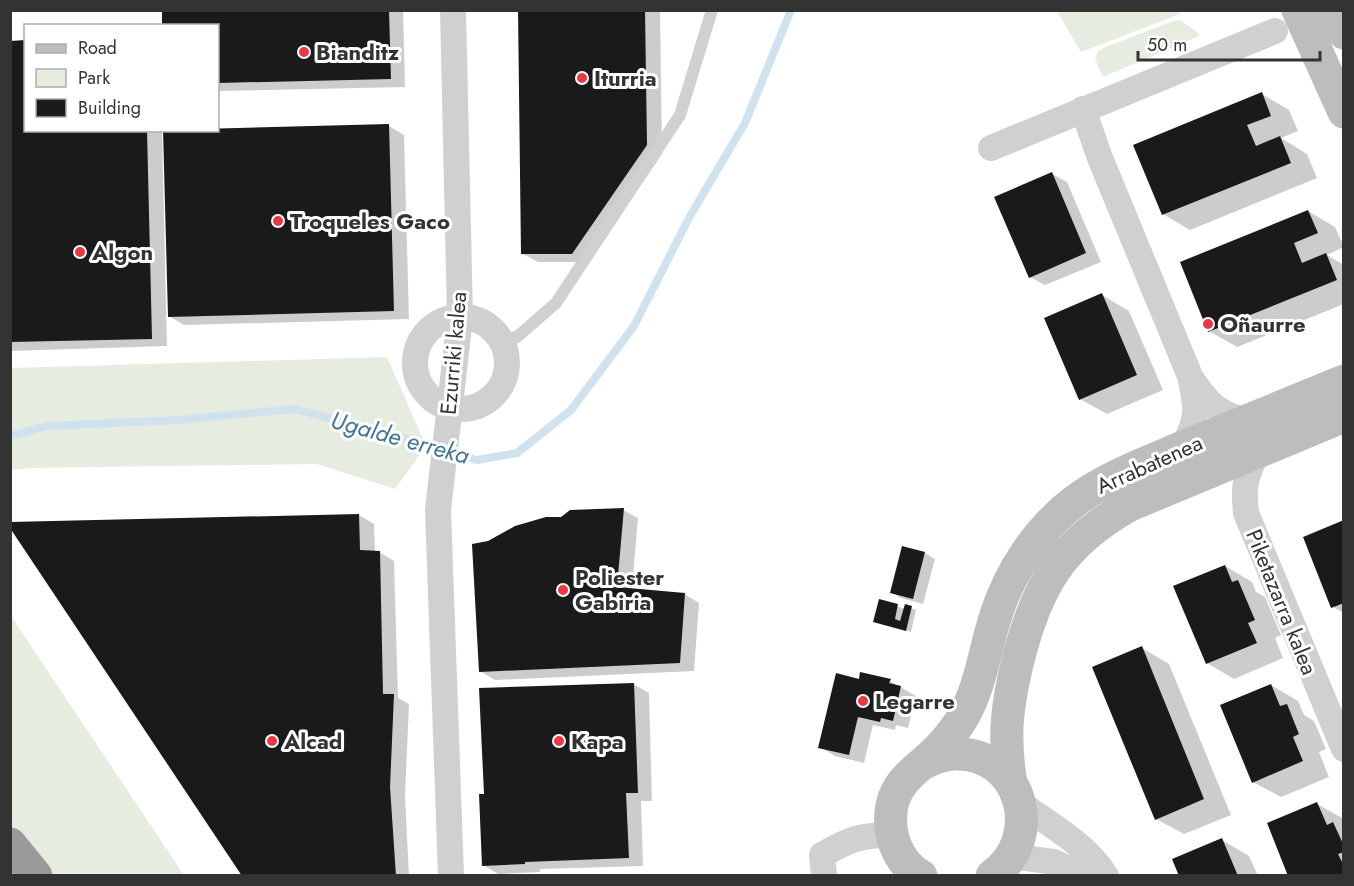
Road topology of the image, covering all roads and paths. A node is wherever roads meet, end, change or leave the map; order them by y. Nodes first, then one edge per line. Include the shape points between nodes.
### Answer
1 (453, 10) edge
2 (712, 10) edge
3 (1334, 10) edge
4 (1286, 21) edge
5 (1344, 33) edge
6 (1083, 109) junction
7 (1344, 112) edge
8 (991, 148) dead end
9 (460, 317) junction
10 (501, 340) junction
11 (1190, 376) junction
12 (1344, 381) edge
13 (449, 408) junction
14 (1344, 416) edge
15 (1246, 422) junction
16 (1183, 447) junction
17 (1258, 452) junction
18 (1344, 750) edge
19 (924, 763) junction
20 (1016, 793) junction
21 (892, 836) junction
22 (10, 844) edge
23 (998, 871) edge
24 (918, 875) edge
25 (36, 876) edge
26 (451, 876) edge
27 (824, 876) edge
28 (1082, 876) edge
29 (1106, 876) edge

1 - 9 street, Ezurriki kalea
2 - 10 lane via 680,115 556,303 517,337
3 - 5 main road
4 - 6 street
4 - 7 main road
6 - 8 street
6 - 11 street
9 - 10 street via 484,323
9 - 13 street, Ezurriki kalea
9 - 13 street via 430,328 415,358 415,371 424,392
10 - 13 street via 507,355 506,377 497,393 469,409
11 - 15 street via 1208,402 1224,414
11 - 16 street via 1197,407 1194,426
12 - 15 main road, Arrabatenea
13 - 26 street, Ezurriki kalea via 438,510
14 - 17 main road, Arrabatenea
15 - 16 main road, Arrabatenea
16 - 19 main road, Arrabatenea via 1092,489 1072,502 1038,536 1003,594 970,703 950,736
17 - 18 street, Piketazarra kalea via 1247,473 1246,513
17 - 20 main road, Arrabatenea via 1106,518 1055,568 1028,622 1007,709 1006,746
19 - 20 main road, Arrabatenea via 955,754 987,761
19 - 21 main road, Arrabatenea via 900,786 891,810
20 - 23 main road, Arrabatenea via 1023,821 1020,840
20 - 29 street via 1080,845
21 - 24 main road, Arrabatenea via 897,850
21 - 27 street via 864,836 822,855
22 - 25 highway
23 - 28 street via 1054,862

